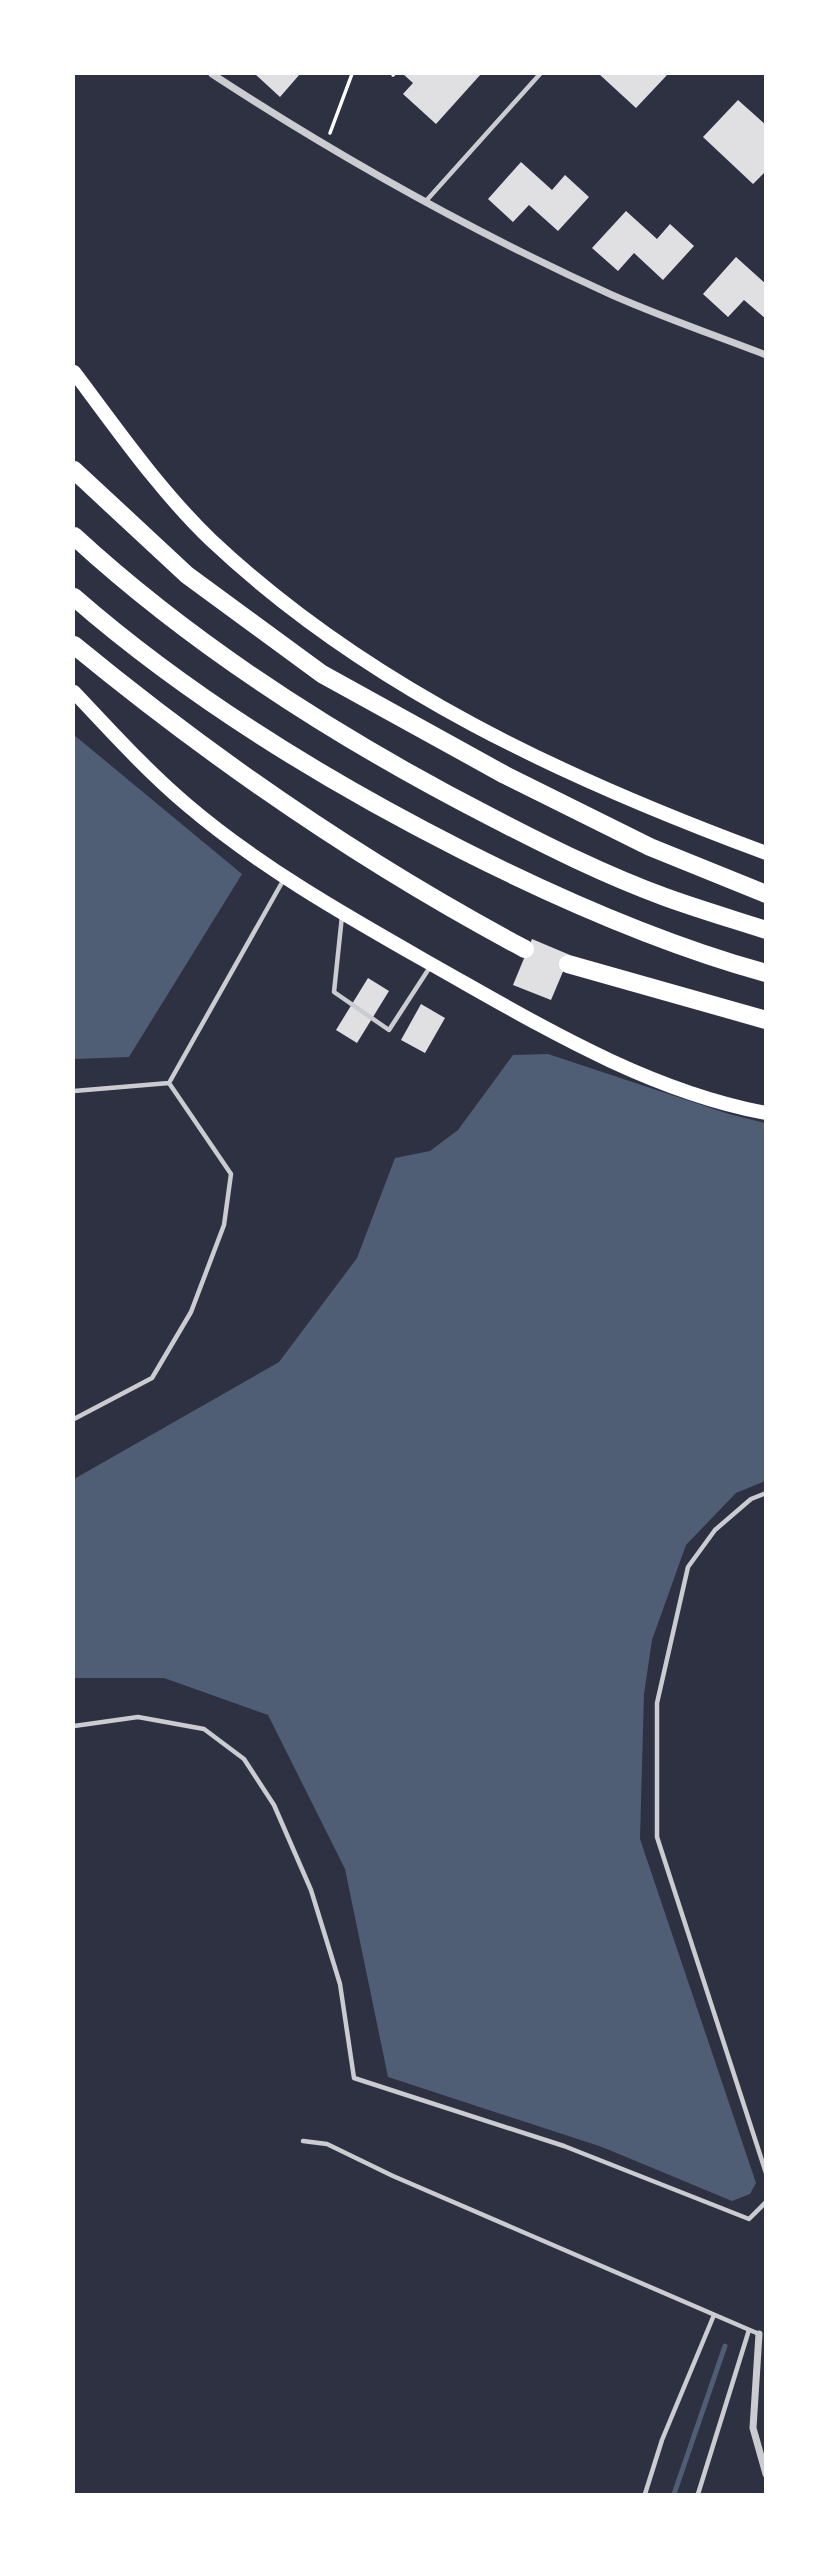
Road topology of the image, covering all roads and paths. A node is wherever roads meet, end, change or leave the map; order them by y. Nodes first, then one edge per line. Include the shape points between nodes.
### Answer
1 (212, 74) edge
2 (352, 74) edge
3 (540, 74) edge
4 (326, 144) junction
5 (426, 201) junction
6 (765, 355) edge
7 (74, 372) edge
8 (74, 470) edge
9 (74, 536) edge
10 (74, 597) edge
11 (74, 645) edge
12 (74, 692) edge
13 (765, 853) edge
14 (285, 877) junction
15 (765, 894) edge
16 (342, 912) junction
17 (765, 930) edge
18 (525, 949) dead end
19 (431, 964) junction
20 (568, 964) dead end
21 (765, 973) edge
22 (765, 1020) edge
23 (169, 1083) junction
24 (74, 1091) edge
25 (765, 1113) edge
26 (74, 1419) edge
27 (765, 1493) edge
28 (74, 1726) edge
29 (303, 2141) dead end
30 (765, 2173) edge
31 (765, 2202) edge
32 (714, 2315) junction
33 (749, 2330) junction
34 (759, 2334) joint
35 (765, 2474) edge
36 (645, 2494) edge
37 (698, 2494) edge

1 - 4 street
2 - 4 path
3 - 5 lane
4 - 5 street
5 - 6 street via 612,295
7 - 13 main road via 164,490 210,539 326,636 396,681 530,754
8 - 15 highway via 187,575 322,674 505,775 650,847
9 - 17 highway via 218,653 286,700 432,786 592,866 664,897
10 - 21 highway via 243,725 408,823 596,912
11 - 18 highway via 120,683 387,873
12 - 14 main road via 186,804
14 - 16 main road
14 - 23 lane
16 - 19 main road
16 - 19 lane via 334,992 389,1030
19 - 25 main road via 565,1038 658,1080
20 - 22 highway
23 - 24 lane
23 - 26 lane via 231,1174 224,1225 191,1312 152,1378
27 - 30 lane via 751,1499 715,1530 688,1566 657,1703 657,1837
28 - 31 lane via 138,1717 204,1729 244,1759 274,1805 311,1890 340,1984 354,2078 564,2146 749,2219
29 - 32 lane via 327,2144
32 - 33 lane
32 - 36 lane via 662,2440
33 - 34 lane
33 - 37 lane
34 - 35 street via 753,2428

